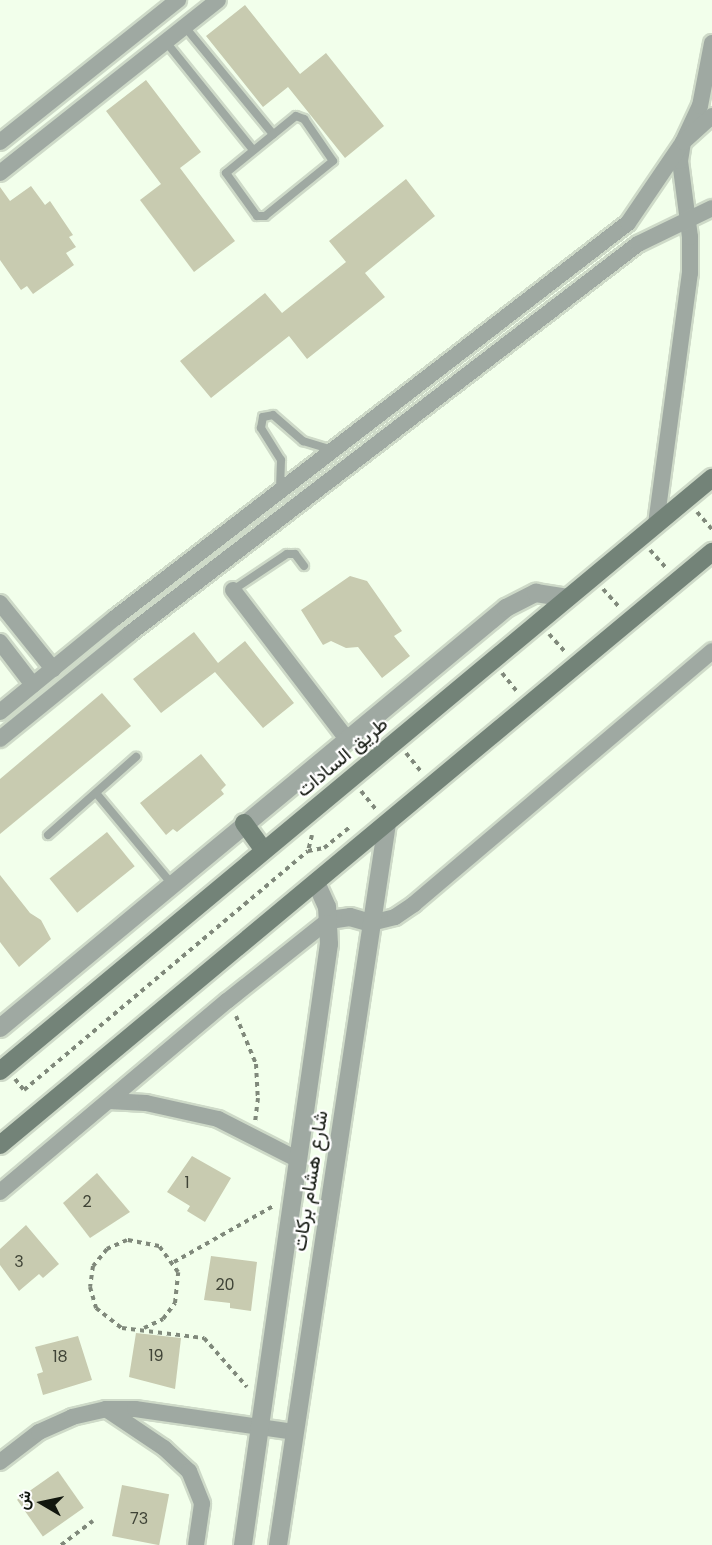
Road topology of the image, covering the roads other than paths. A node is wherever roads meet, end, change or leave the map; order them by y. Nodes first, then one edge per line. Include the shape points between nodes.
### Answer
1 (178, 0) edge
2 (218, 0) edge
3 (184, 27) junction
4 (166, 42) junction
5 (712, 43) edge
6 (712, 116) edge
7 (273, 134) junction
8 (0, 142) edge
9 (683, 142) junction
10 (253, 150) junction
11 (0, 173) edge
12 (712, 208) edge
13 (688, 220) junction
14 (333, 450) junction
15 (712, 478) edge
16 (279, 492) junction
17 (656, 524) junction
18 (712, 552) edge
19 (304, 566) dead end
20 (233, 590) joint
21 (568, 598) junction
22 (0, 603) edge
23 (115, 618) junction
24 (129, 634) junction
25 (0, 642) edge
26 (712, 651) edge
27 (53, 669) junction
28 (33, 685) junction
29 (0, 712) edge
30 (0, 739) edge
31 (347, 739) junction
32 (136, 757) dead end
33 (96, 793) junction
34 (244, 823) junction
35 (387, 823) junction
36 (48, 836) dead end
37 (264, 851) junction
38 (316, 882) junction
39 (171, 883) junction
40 (329, 920) junction
41 (371, 924) junction
42 (0, 1028) edge
43 (2, 1069) edge
44 (109, 1101) junction
45 (2, 1141) edge
46 (297, 1159) junction
47 (0, 1192) edge
48 (106, 1409) junction
49 (260, 1427) junction
50 (295, 1432) junction
51 (0, 1462) edge
52 (196, 1545) edge
53 (243, 1545) edge
54 (278, 1545) edge

1 - 8 street
2 - 3 street
3 - 4 street
3 - 7 lane
4 - 10 lane
4 - 11 street
5 - 9 street via 700,106
6 - 9 street
7 - 10 lane
7 - 10 lane via 294,118 302,117 333,160 263,217 255,214 226,176
9 - 13 street via 680,181
9 - 14 street via 628,223
12 - 13 street
13 - 17 street via 690,273
13 - 24 street via 638,244
14 - 16 street
14 - 16 lane via 303,441 273,415 263,417 261,428 281,460
15 - 17 main road, طريق السادات
16 - 23 street
17 - 21 main road, طريق السادات
18 - 35 main road via 672,574 631,620
19 - 20 lane via 295,554 287,554
20 - 31 street
21 - 31 street via 544,593 520,598
21 - 37 main road, طريق السادات
22 - 27 street
23 - 24 street
23 - 27 street
24 - 30 street
25 - 28 street
26 - 41 street via 414,904 395,917
27 - 28 street
28 - 29 street
31 - 34 street
32 - 33 lane
33 - 36 lane
33 - 39 lane
34 - 37 main road
34 - 39 street
35 - 38 main road
35 - 41 street, شارع هشام بركات
37 - 43 main road, طريق السادات
38 - 40 street, شارع هشام بركات
38 - 45 main road
39 - 42 street
40 - 41 street via 350,916
40 - 44 street
40 - 46 street, شارع هشام بركات
41 - 50 street, شارع هشام بركات
44 - 46 street via 182,1109 252,1133
44 - 47 street
46 - 49 street, شارع هشام بركات
48 - 49 street via 135,1409
48 - 51 street via 72,1417 39,1432
48 - 52 street via 164,1448 189,1472 202,1504
49 - 50 street
49 - 53 street, شارع هشام بركات
50 - 54 street, شارع هشام بركات

